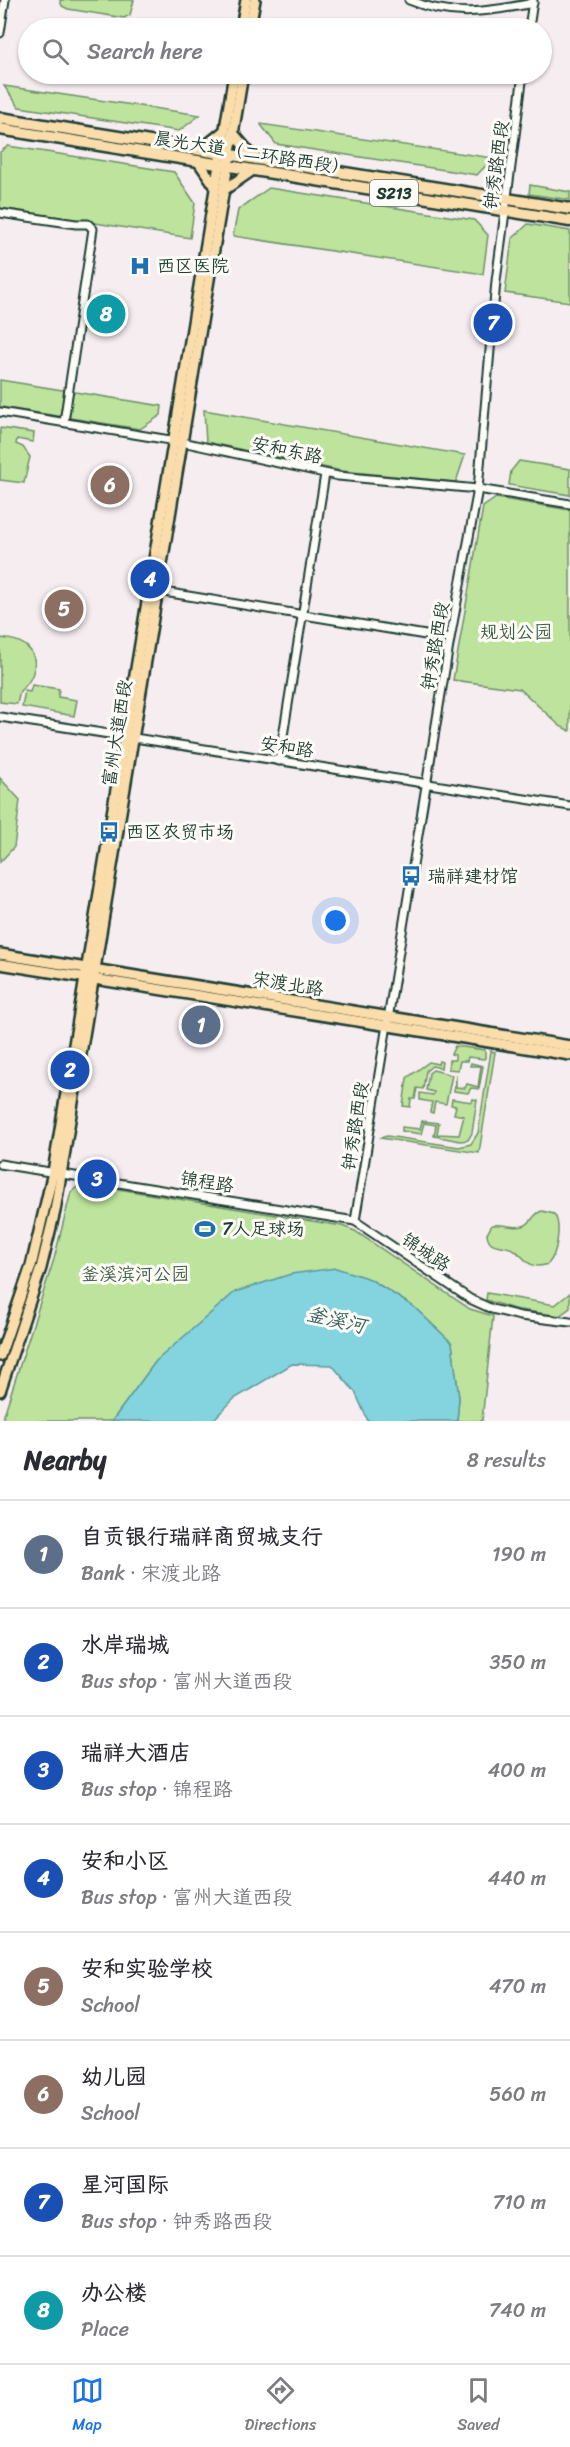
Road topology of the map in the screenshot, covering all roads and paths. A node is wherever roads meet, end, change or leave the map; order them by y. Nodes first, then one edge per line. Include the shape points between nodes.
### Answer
1 (5, 0) edge
2 (246, 0) edge
3 (255, 0) edge
4 (409, 0) edge
5 (533, 2) edge
6 (243, 18) edge
7 (252, 18) edge
8 (531, 18) edge
9 (0, 33) edge
10 (233, 84) edge
11 (240, 84) edge
12 (522, 84) edge
13 (0, 118) edge
14 (0, 129) edge
15 (228, 132) junction
16 (199, 155) junction
17 (224, 160) junction
18 (254, 164) junction
19 (219, 188) junction
20 (506, 199) junction
21 (570, 209) edge
22 (505, 211) junction
23 (0, 213) edge
24 (570, 221) edge
25 (0, 412) edge
26 (64, 423) junction
27 (178, 441) junction
28 (325, 474) junction
29 (478, 489) junction
30 (570, 504) edge
31 (158, 591) junction
32 (302, 615) junction
33 (450, 639) junction
34 (0, 717) edge
35 (129, 735) junction
36 (279, 761) junction
37 (427, 783) junction
38 (570, 807) edge
39 (0, 954) edge
40 (0, 964) edge
41 (90, 973) junction
42 (387, 1021) junction
43 (570, 1046) edge
44 (570, 1055) edge
45 (0, 1164) edge
46 (57, 1173) junction
47 (355, 1221) junction
48 (570, 1322) edge
49 (0, 1352) edge
50 (12, 1353) junction
51 (0, 1391) edge

1 - 9 street
2 - 6 main road
3 - 7 main road
4 - 5 street via 459,13 495,11
5 - 8 street
10 - 15 main road, 富州大道西段
11 - 15 main road, 富州大道西段
12 - 20 street, 钟秀路西段
13 - 16 highway, 晨光大道（二环路西段）
14 - 16 highway, 晨光大道（二环路西段）
15 - 16 main road
15 - 17 main road, 富州大道西段
15 - 18 main road
16 - 17 highway, 晨光大道（二环路西段）
16 - 19 main road
17 - 18 highway, 晨光大道（二环路西段） / S213
17 - 19 main road, 富州大道西段
18 - 19 main road
18 - 20 highway, 晨光大道（二环路西段） / S213
18 - 22 highway, 晨光大道（二环路西段） / S213
19 - 27 main road, 富州大道西段
20 - 21 highway, 晨光大道（二环路西段） / S213
20 - 22 street, 钟秀路西段
22 - 24 highway, 晨光大道（二环路西段） / S213
22 - 29 street, 钟秀路西段
23 - 26 street via 85,224 93,229
25 - 26 street, 安和东路
26 - 27 street, 安和东路
27 - 28 street, 安和东路
27 - 31 main road, 富州大道西段
27 - 35 main road, 富州大道西段
28 - 29 street, 安和东路
28 - 32 street
29 - 30 street, 安和东路
29 - 33 street, 钟秀路西段
31 - 32 street
31 - 35 main road, 富州大道西段
32 - 33 street
32 - 36 street
33 - 37 street, 钟秀路西段
34 - 35 street, 安和路
35 - 36 street, 安和路
35 - 41 main road, 富州大道西段
36 - 37 street, 安和路
37 - 38 street, 安和路
37 - 42 street, 钟秀路西段
39 - 41 main road, 宋渡北路
40 - 41 main road, 宋渡北路
41 - 42 main road, 宋渡北路
41 - 46 main road, 富州大道西段
42 - 43 main road, 宋渡北路
42 - 44 main road, 宋渡北路
42 - 47 street, 钟秀路西段
45 - 46 street, 锦程路
46 - 47 street, 锦程路
46 - 49 main road, 富州大道西段 via 31,1266
46 - 50 main road, 富州大道西段 via 50,1237
47 - 48 street, 锦城路 via 481,1304 520,1316
49 - 50 street
50 - 51 main road, 富州大道西段

